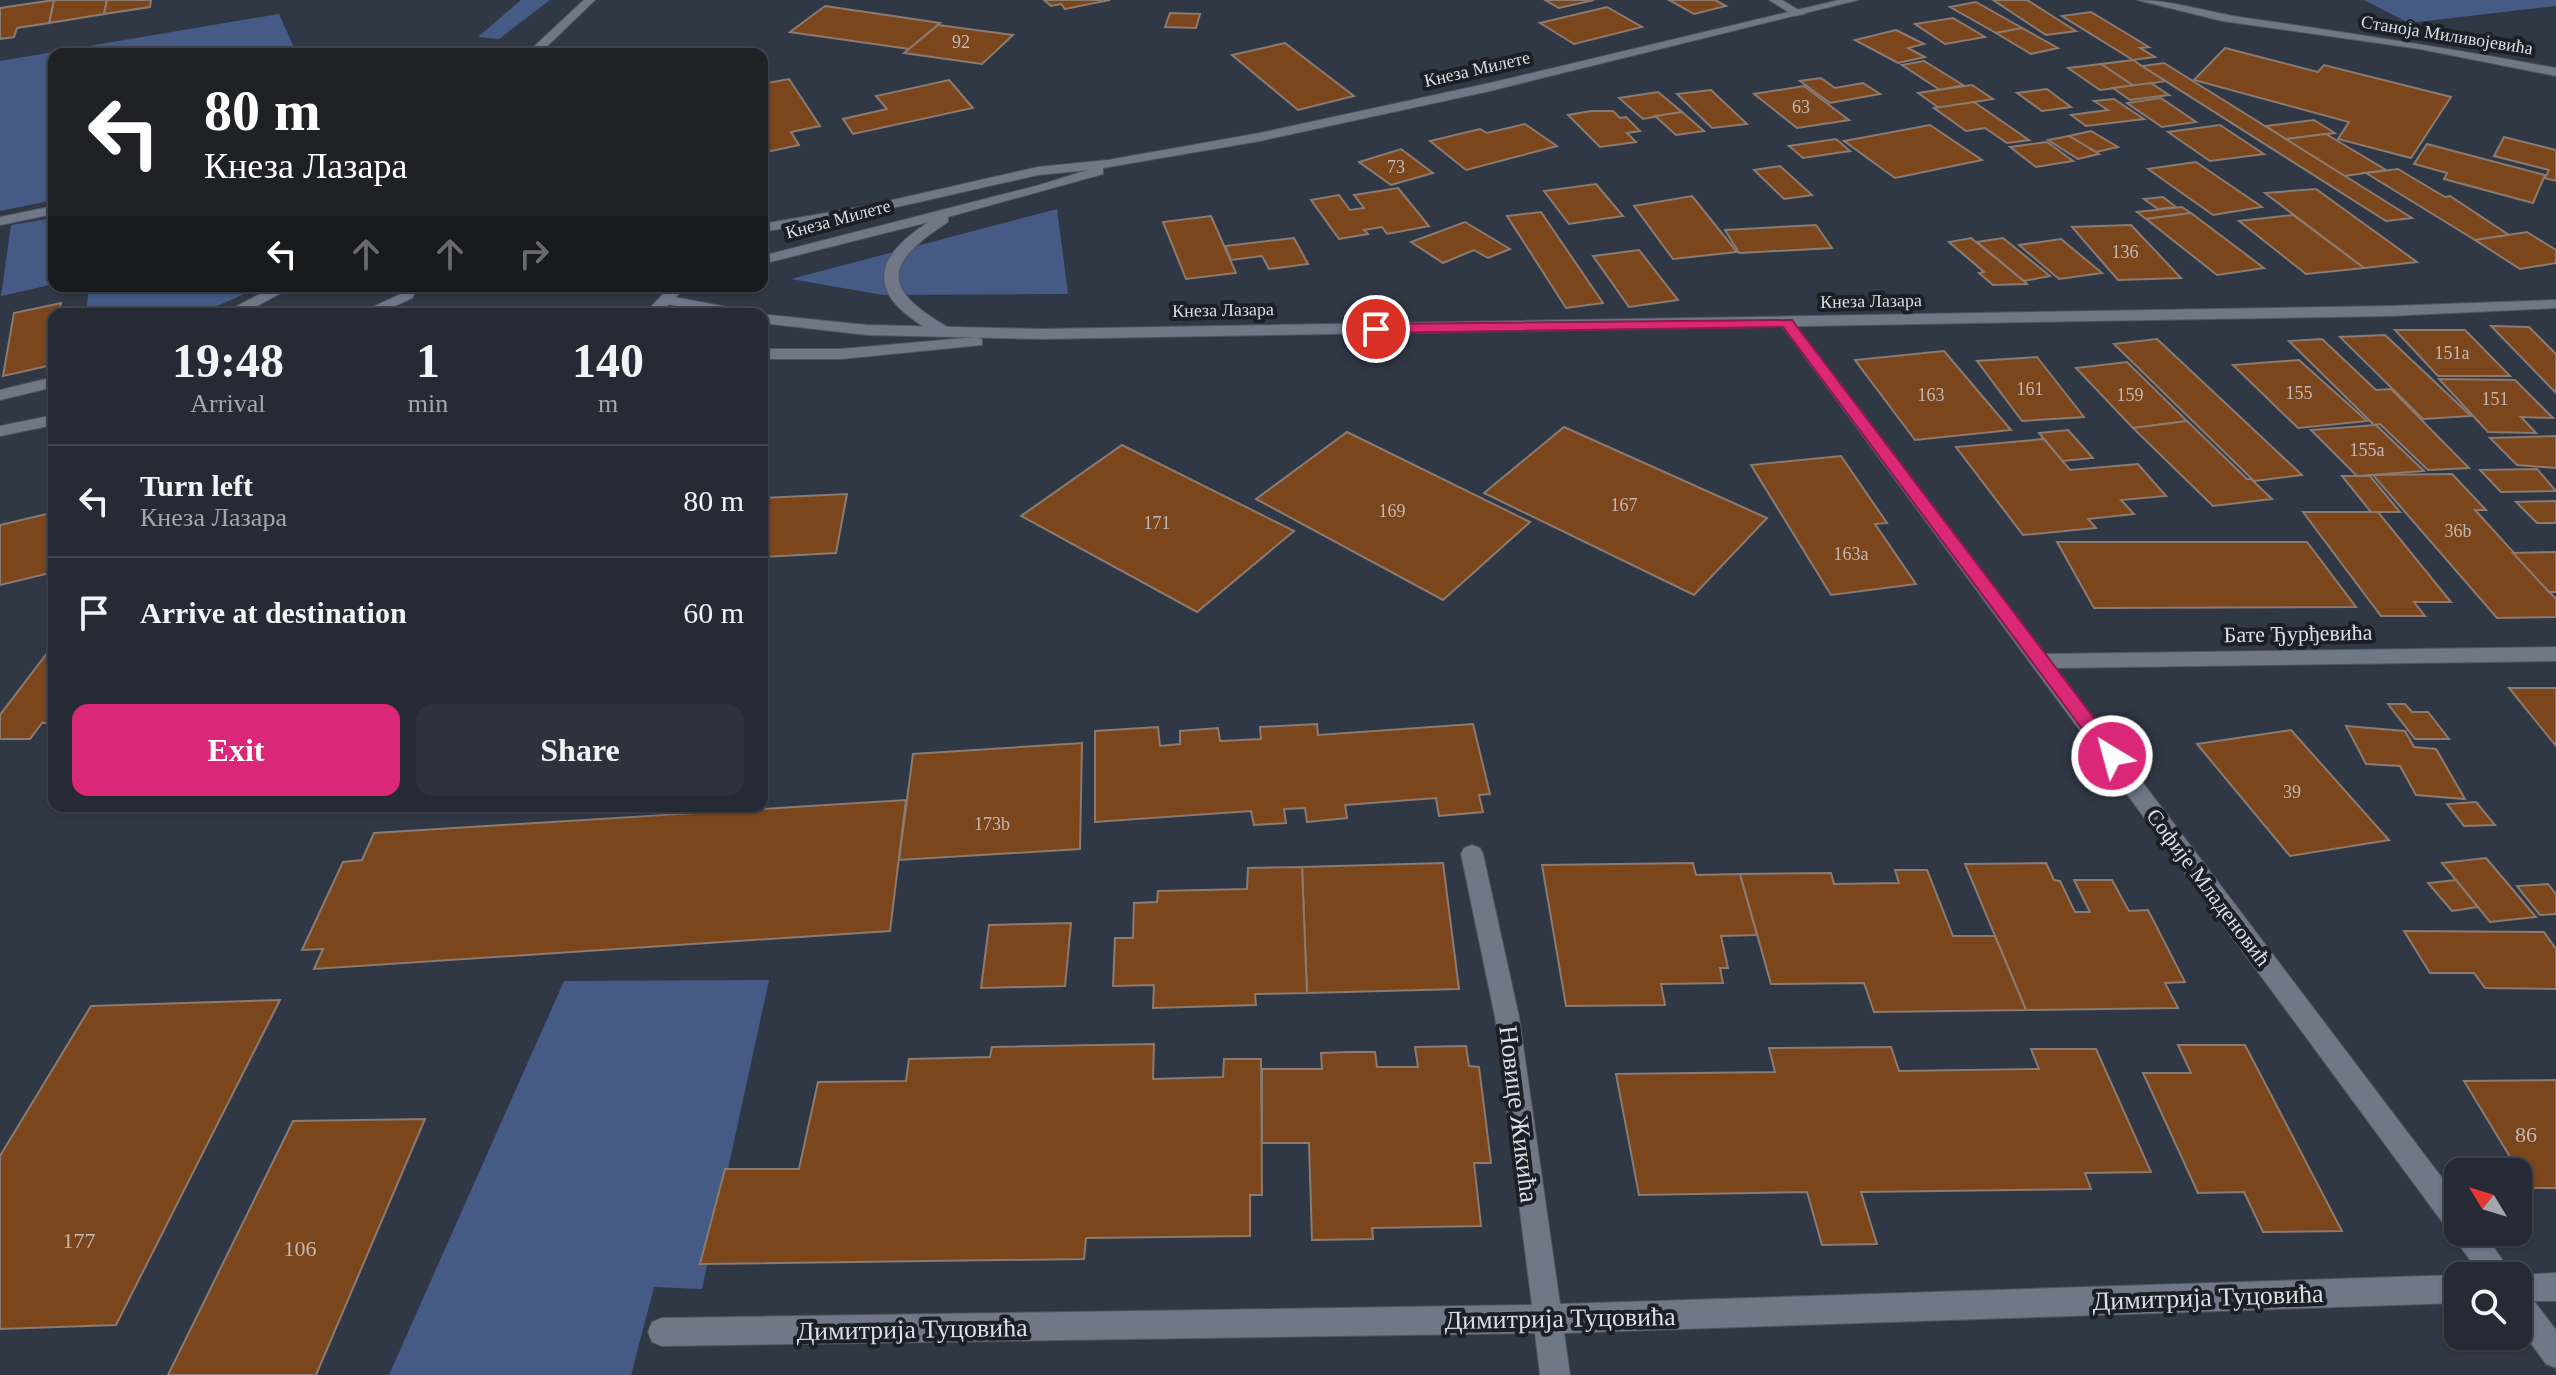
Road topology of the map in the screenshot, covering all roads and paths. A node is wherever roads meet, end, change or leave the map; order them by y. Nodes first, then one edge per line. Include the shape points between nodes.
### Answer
1 (590, 0) edge
2 (1774, 0) edge
3 (1853, 0) edge
4 (2142, 0) edge
5 (1799, 14) junction
6 (538, 48) edge
7 (2556, 72) edge
8 (1108, 164) junction
9 (960, 209) junction
10 (48, 211) edge
11 (0, 221) edge
12 (768, 227) edge
13 (768, 258) edge
14 (275, 292) edge
15 (406, 292) edge
16 (677, 292) edge
17 (681, 292) edge
18 (2556, 304) edge
19 (242, 308) edge
20 (377, 308) edge
21 (659, 308) edge
22 (722, 308) edge
23 (768, 319) edge
24 (1787, 323) junction
25 (944, 331) junction
26 (1043, 334) junction
27 (768, 354) edge
28 (48, 383) edge
29 (0, 395) edge
30 (48, 421) edge
31 (0, 431) edge
32 (2556, 654) edge
33 (2041, 661) junction
34 (1472, 854) dead end
35 (2444, 1202) edge
36 (2532, 1287) edge
37 (2556, 1287) edge
38 (2444, 1289) edge
39 (1545, 1319) junction
40 (2532, 1321) edge
41 (662, 1332) dead end
42 (2556, 1354) edge
43 (1555, 1375) edge

1 - 6 street
2 - 5 street
3 - 5 street, Кнеза Милете
4 - 7 street, Станоја Миливојевића via 2222,18
5 - 8 street, Кнеза Милете via 1313,126
8 - 9 street, Кнеза Милете via 1067,182
8 - 12 street, Кнеза Милете via 1038,171
9 - 13 street, Кнеза Милете
9 - 25 street via 915,237 891,270 890,286 899,303
10 - 11 street
14 - 19 street
15 - 20 street
16 - 21 street
17 - 22 street
18 - 24 street, Кнеза Лазара
23 - 25 street, Кнеза Лазара via 831,328
24 - 26 street, Кнеза Лазара
24 - 33 street, Софије Младеновић
25 - 26 street, Кнеза Лазара
26 - 27 street, Кнеза Лазара via 912,349
28 - 29 street
30 - 31 street
32 - 33 street, Бате Ђурђевића
33 - 35 street, Софије Младеновић
34 - 39 street, Новице Жикића via 1507,1017
36 - 37 street
38 - 39 street, Димитрија Туцовића
39 - 41 street, Димитрија Туцовића
39 - 43 street, Новице Жикића
40 - 42 street

